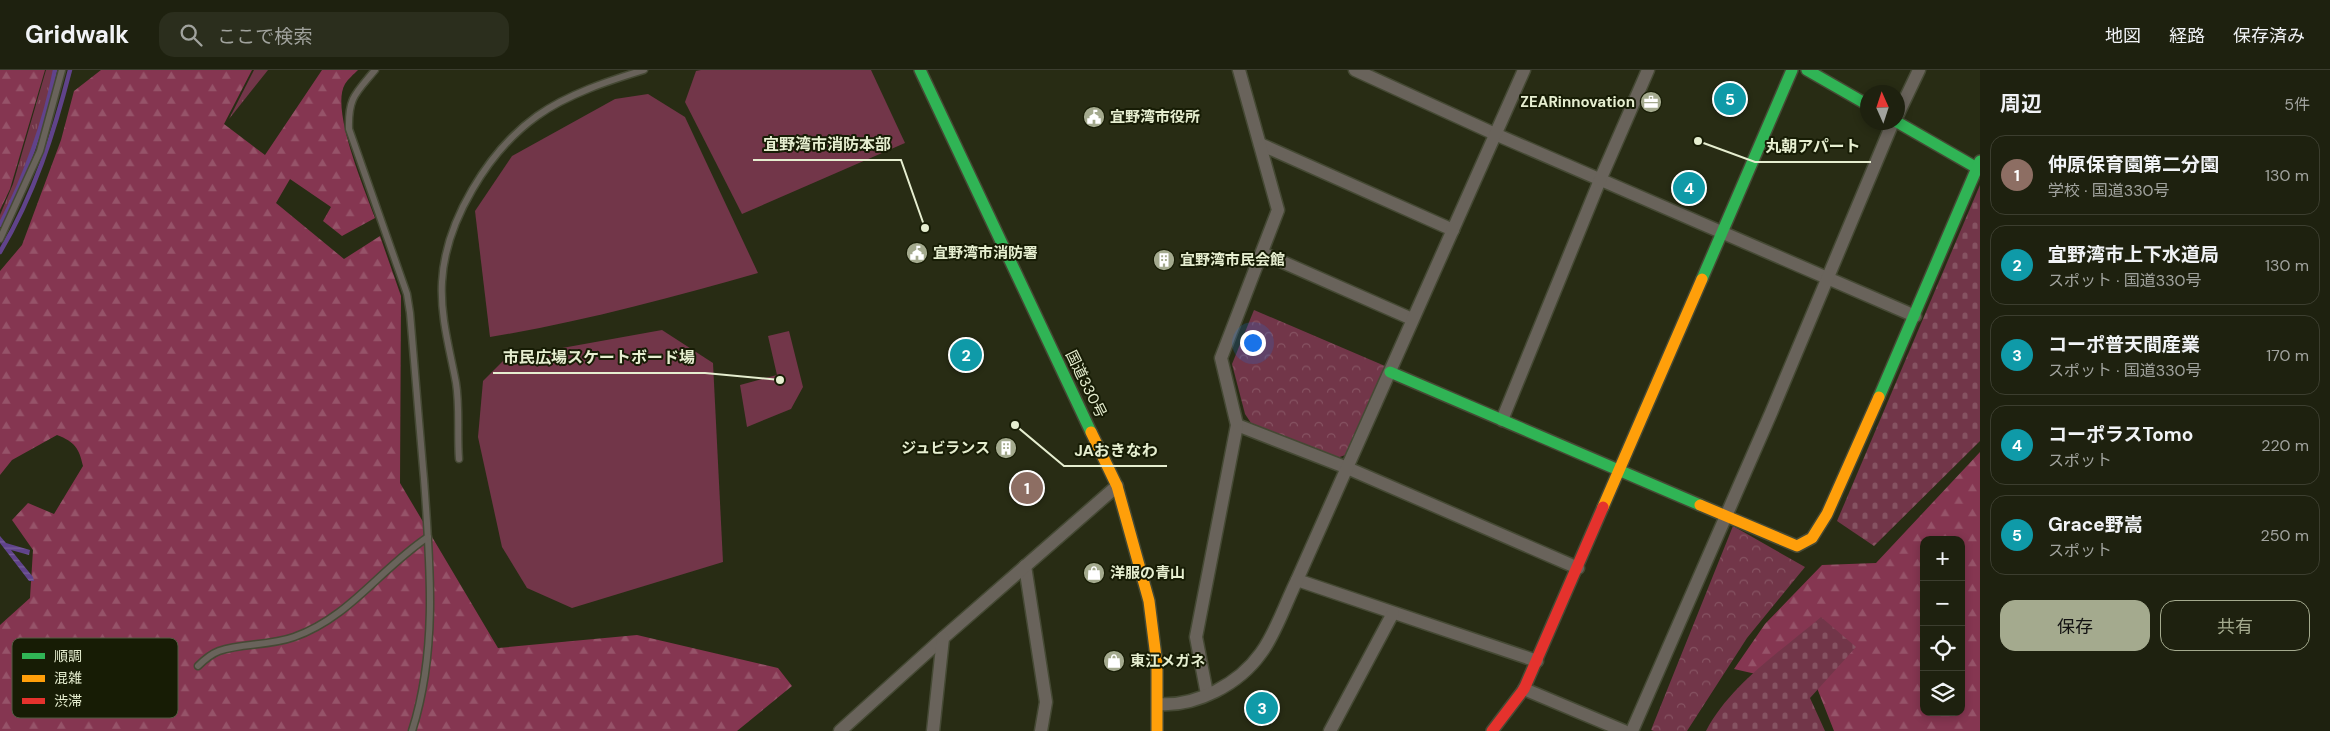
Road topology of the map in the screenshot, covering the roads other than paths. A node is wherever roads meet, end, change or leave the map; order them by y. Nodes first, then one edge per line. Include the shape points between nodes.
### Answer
1 (62, 70) edge
2 (375, 70) edge
3 (644, 70) edge
4 (920, 70) edge
5 (1239, 70) edge
6 (1355, 70) edge
7 (1524, 70) edge
8 (1648, 70) edge
9 (1792, 70) edge
10 (1807, 70) edge
11 (1919, 70) edge
12 (1905, 99) edge
13 (1860, 100) edge
14 (1905, 127) edge
15 (1892, 130) edge
16 (1495, 134) junction
17 (1260, 144) junction
18 (1978, 164) edge
19 (1600, 180) junction
20 (1453, 230) junction
21 (1720, 233) junction
22 (0, 238) edge
23 (1262, 253) junction
24 (1827, 279) junction
25 (1915, 316) junction
26 (1412, 318) junction
27 (1390, 372) junction
28 (1502, 420) junction
29 (1237, 425) junction
30 (459, 458) dead end
31 (1345, 467) junction
32 (1619, 470) junction
33 (1117, 486) junction
34 (1726, 514) junction
35 (428, 537) junction
36 (1025, 566) junction
37 (1578, 568) junction
38 (1297, 580) junction
39 (1393, 613) junction
40 (942, 638) junction
41 (1537, 661) junction
42 (198, 666) dead end
43 (1524, 689) junction
44 (1206, 694) junction
45 (1158, 704) junction
46 (412, 731) edge
47 (840, 731) edge
48 (933, 731) edge
49 (1041, 731) edge
50 (1157, 731) edge
51 (1330, 731) edge
52 (1492, 731) edge
53 (1624, 731) edge
54 (1632, 731) edge

1 - 22 lane via 40,151
2 - 35 lane via 351,99 349,129 407,294
3 - 30 lane via 584,91 537,116 482,172 471,192 448,248 442,281 442,307 458,397
4 - 33 main road, 国道330号
5 - 17 street
6 - 16 street
7 - 16 street
8 - 19 street
9 - 21 main road
10 - 13 main road
11 - 12 street
14 - 18 main road
15 - 24 street
16 - 19 street
16 - 20 street
17 - 20 street
17 - 23 street via 1278,210
18 - 25 main road
19 - 21 street
19 - 28 street
20 - 26 street
21 - 24 street
21 - 32 main road
23 - 26 street
23 - 29 street via 1222,358
24 - 25 street
24 - 34 street
25 - 34 main road via 1828,514 1812,538 1797,546
26 - 27 street
27 - 28 main road
27 - 31 street
28 - 32 main road
29 - 31 street
29 - 44 street via 1196,637
31 - 37 street
31 - 38 street
32 - 34 main road
32 - 37 main road
33 - 36 street
33 - 45 main road, 国道330号 via 1149,601 1155,640
34 - 54 street
35 - 42 lane via 409,550 341,612 317,628 268,644 220,650
35 - 46 lane via 430,640
36 - 40 street
36 - 49 street via 1046,702
37 - 41 main road
38 - 39 street
38 - 44 street via 1262,653 1234,681
39 - 41 street
39 - 51 street
40 - 47 street
40 - 48 street
41 - 43 main road
43 - 52 main road
43 - 53 street
44 - 45 street via 1174,705
45 - 50 main road, 国道330号

